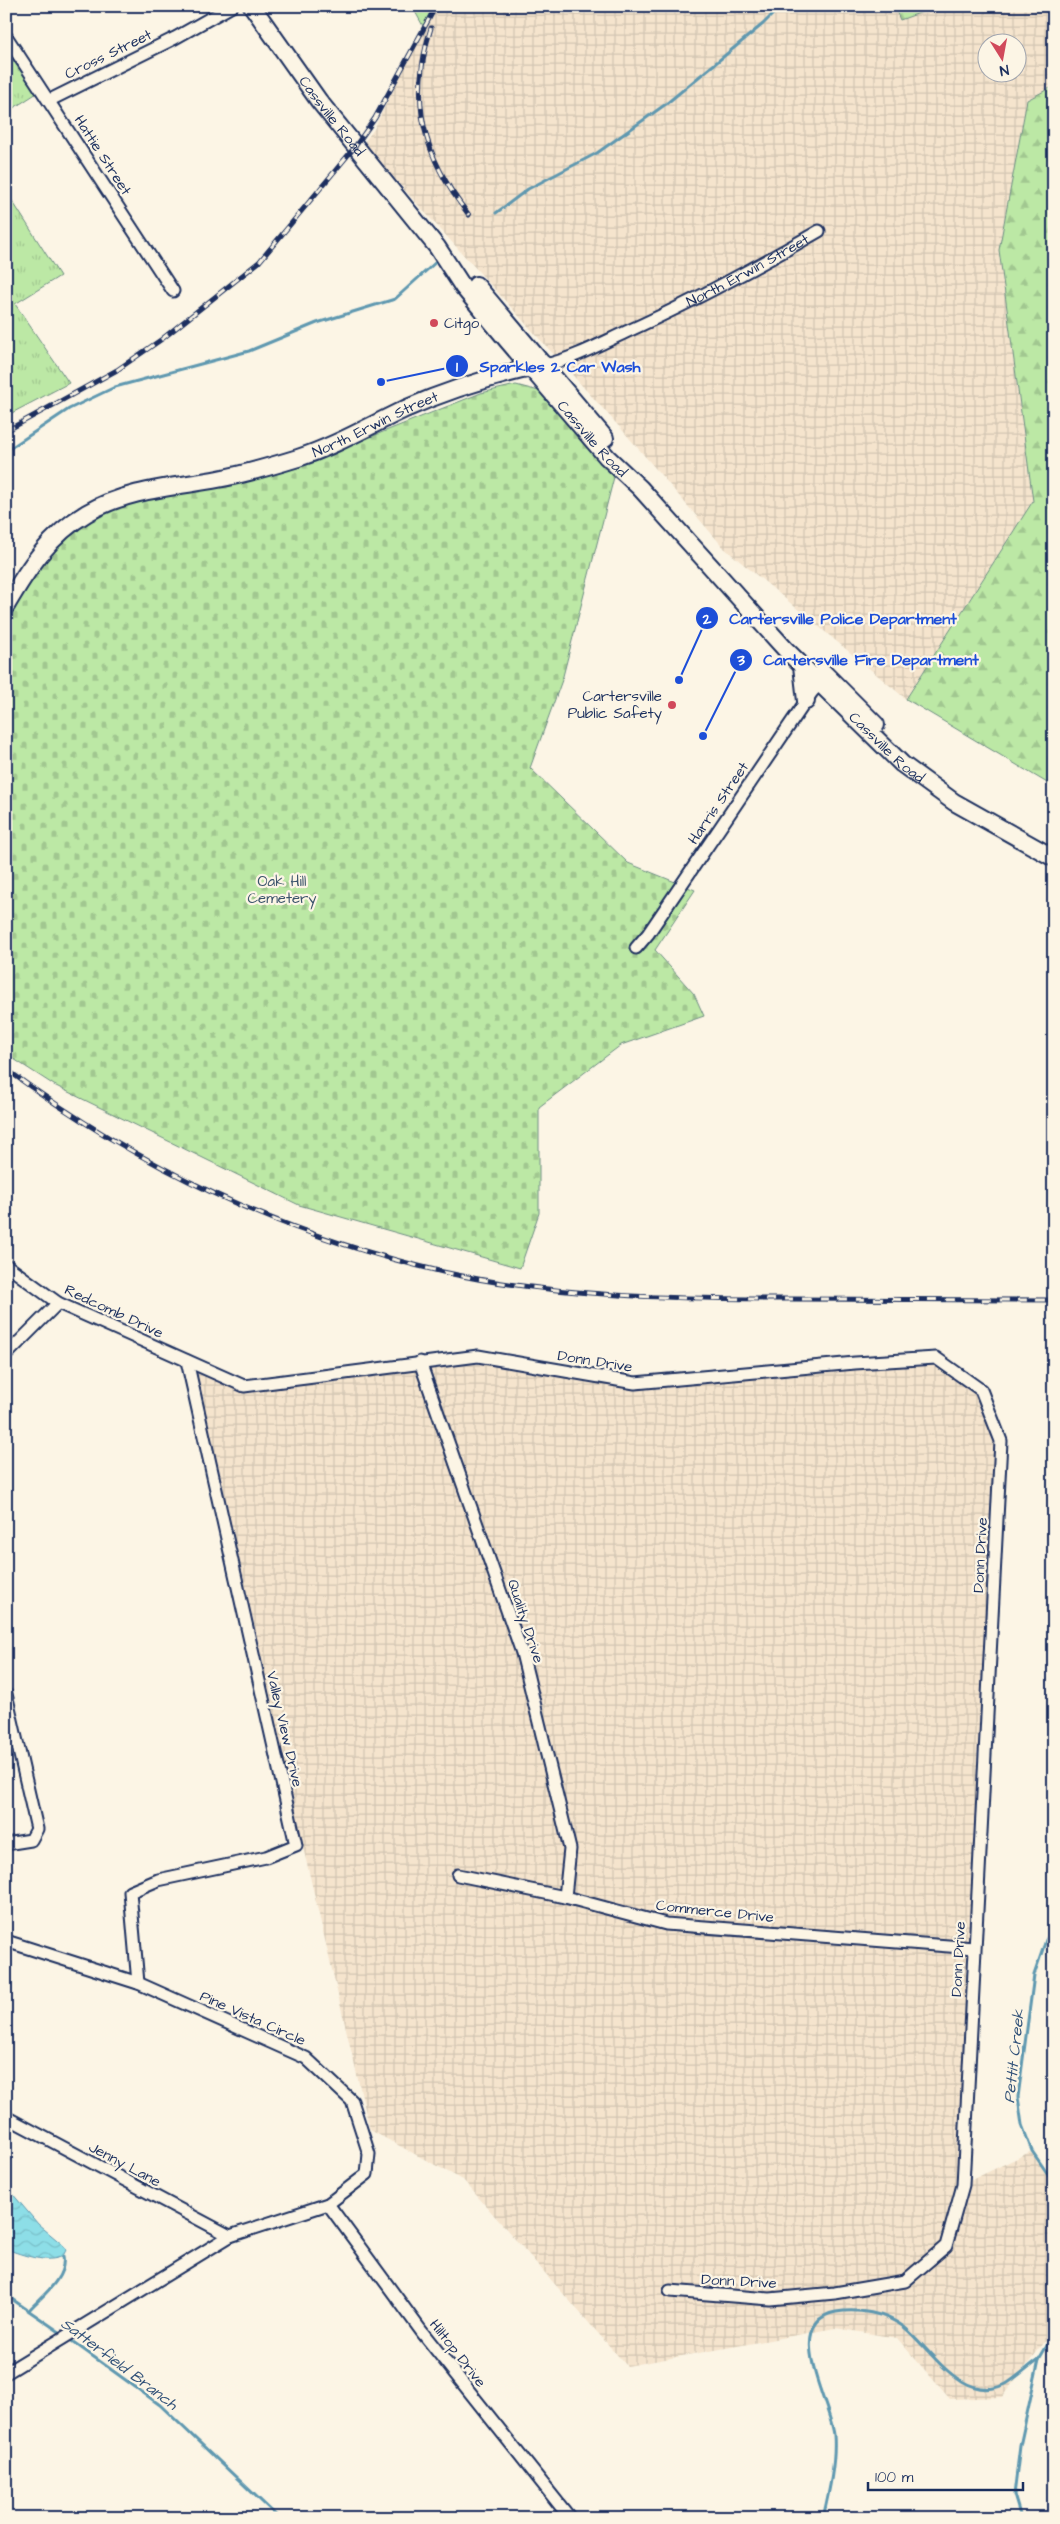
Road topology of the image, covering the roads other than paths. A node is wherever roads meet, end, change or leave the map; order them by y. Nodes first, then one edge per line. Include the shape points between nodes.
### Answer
1 (232, 6) edge
2 (252, 6) edge
3 (6, 36) edge
4 (50, 100) junction
5 (819, 231) dead end
6 (173, 291) dead end
7 (538, 366) junction
8 (746, 604) junction
9 (6, 606) edge
10 (802, 666) junction
11 (823, 680) junction
12 (806, 701) junction
13 (1054, 845) edge
14 (1054, 858) edge
15 (636, 948) dead end
16 (6, 1265) edge
17 (58, 1302) junction
18 (6, 1355) edge
19 (188, 1361) junction
20 (420, 1362) junction
21 (6, 1694) edge
22 (6, 1844) edge
23 (458, 1875) dead end
24 (565, 1896) junction
25 (6, 1941) edge
26 (974, 1948) junction
27 (138, 1983) junction
28 (6, 2118) edge
29 (328, 2204) junction
30 (230, 2236) junction
31 (670, 2291) dead end
32 (6, 2373) edge
33 (570, 2518) edge

1 - 4 street, Cross Street
2 - 7 main road, Cassville Road via 318,102 437,247 472,281
3 - 4 street, Hattie Street
4 - 6 street, Hattie Street
5 - 7 street, North Erwin Street via 732,282 559,362
7 - 8 main road, Cassville Road via 607,457 640,488
7 - 9 main road, North Erwin Street via 463,386 300,457 226,478 144,492 102,505 71,523 54,538 32,564
8 - 10 main road, Cassville Road
8 - 11 main road, Cassville Road via 792,642
10 - 11 main road, Cassville Road
10 - 12 main road
11 - 12 street, Harris Street
11 - 13 main road, Cassville Road via 919,764 980,804
11 - 14 main road, Cassville Road via 875,739 920,778 975,814
12 - 15 street, Harris Street
16 - 17 street, Redcomb Drive
17 - 18 street
17 - 19 street, Redcomb Drive
19 - 20 street, Donn Drive via 244,1386
19 - 27 street, Valley View Drive via 296,1845 266,1857 158,1880 130,1892
20 - 24 street, Quality Drive via 522,1653 570,1849
20 - 26 street, Donn Drive via 478,1356 635,1383 936,1358 981,1390 1001,1441
21 - 22 street via 37,1829 31,1840
23 - 24 street, Commerce Drive
24 - 26 street, Commerce Drive via 666,1924
25 - 27 street, Pine Vista Circle
26 - 31 street, Donn Drive via 963,2185 946,2246 905,2281 835,2293 770,2299
27 - 29 street, Pine Vista Circle via 306,2058 352,2101 369,2154 366,2174
28 - 30 street, Jenny Lane
29 - 30 street, Pine Vista Circle
29 - 33 street, Hilltop Drive via 422,2332
30 - 32 street, Pine Vista Circle

